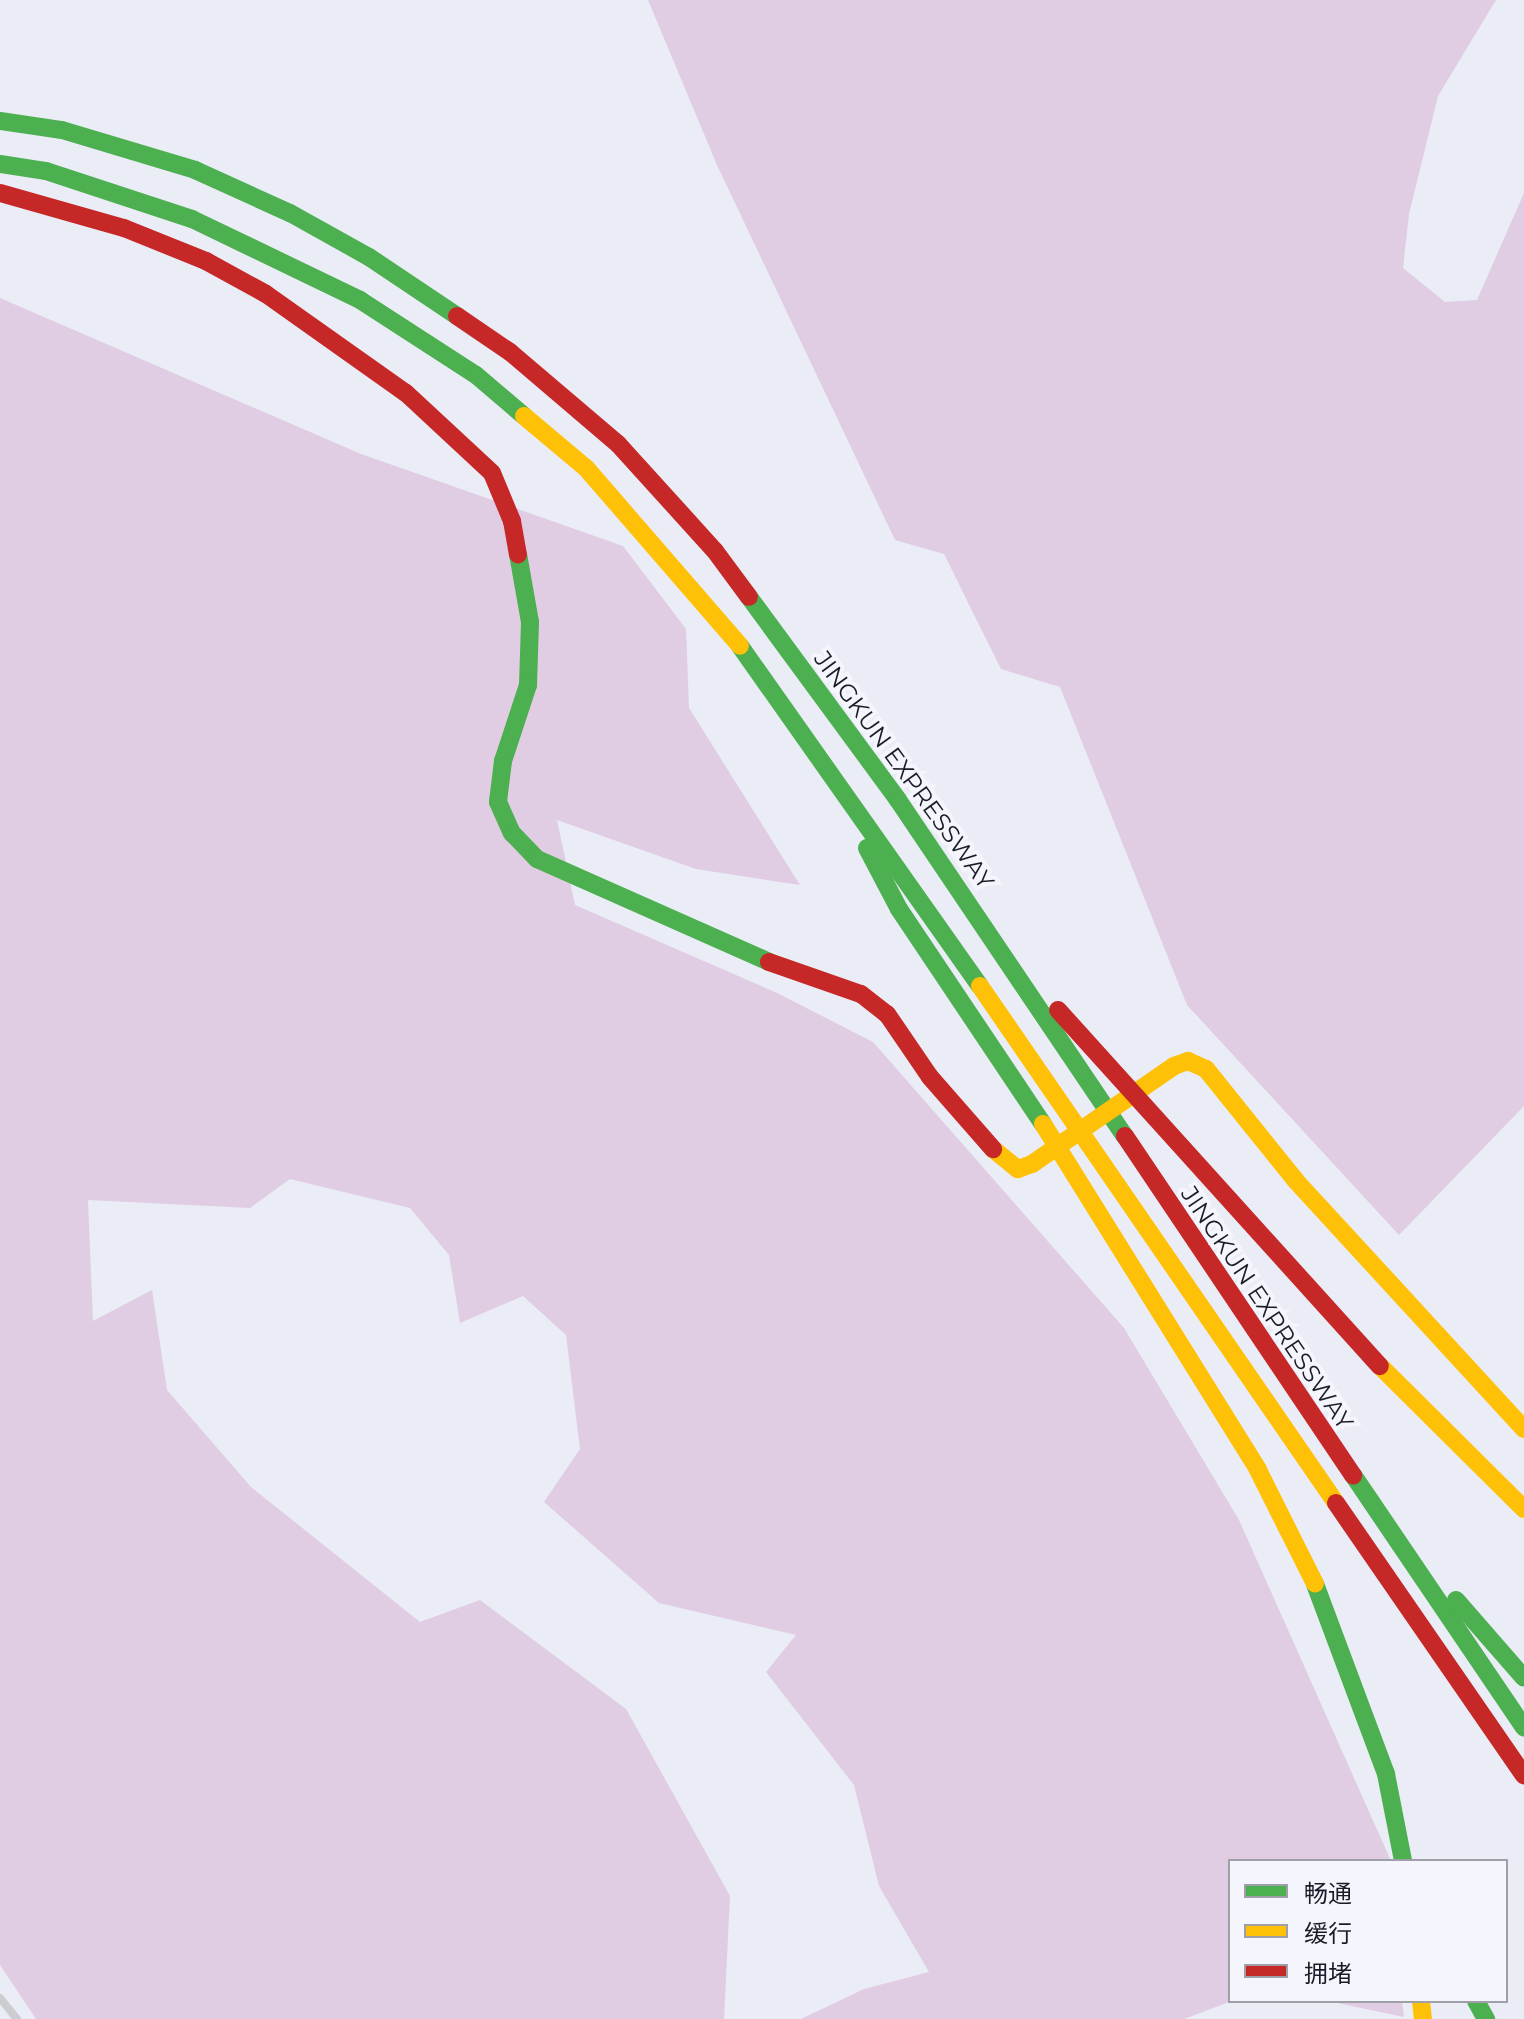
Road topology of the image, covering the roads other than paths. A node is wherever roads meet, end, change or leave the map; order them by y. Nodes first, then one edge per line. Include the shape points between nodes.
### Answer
1 (0, 121) edge
2 (0, 164) edge
3 (0, 193) edge
4 (809, 737) junction
5 (995, 940) junction
6 (1524, 1429) edge
7 (1524, 1509) edge
8 (1388, 1523) junction
9 (1524, 1678) edge
10 (1524, 1728) edge
11 (1386, 1774) junction
12 (1524, 1776) edge
13 (1403, 1859) edge
14 (1413, 1859) edge
15 (0, 1998) edge
16 (17, 2019) edge

1 - 5 main road, JINGKUN EXPRESSWAY via 62,130 195,170 290,213 369,257 510,352 618,444 715,551
2 - 4 main road via 46,171 192,219 360,300 476,375 586,468 710,606
3 - 6 main road via 124,228 206,261 266,294 406,393 492,473 512,521 530,622 528,685 503,761 498,802 512,833 537,859 795,973 861,994 887,1014 930,1077 999,1156 1018,1169 1174,1066 1188,1061 1206,1069 1296,1181
4 - 11 main road via 899,909 1101,1211 1258,1470 1307,1565
4 - 12 main road
5 - 7 main road via 1361,1347
5 - 8 main road, JINGKUN EXPRESSWAY via 1324,1438
8 - 9 main road
8 - 10 main road, JINGKUN EXPRESSWAY
11 - 13 main road
11 - 14 main road
15 - 16 lane

